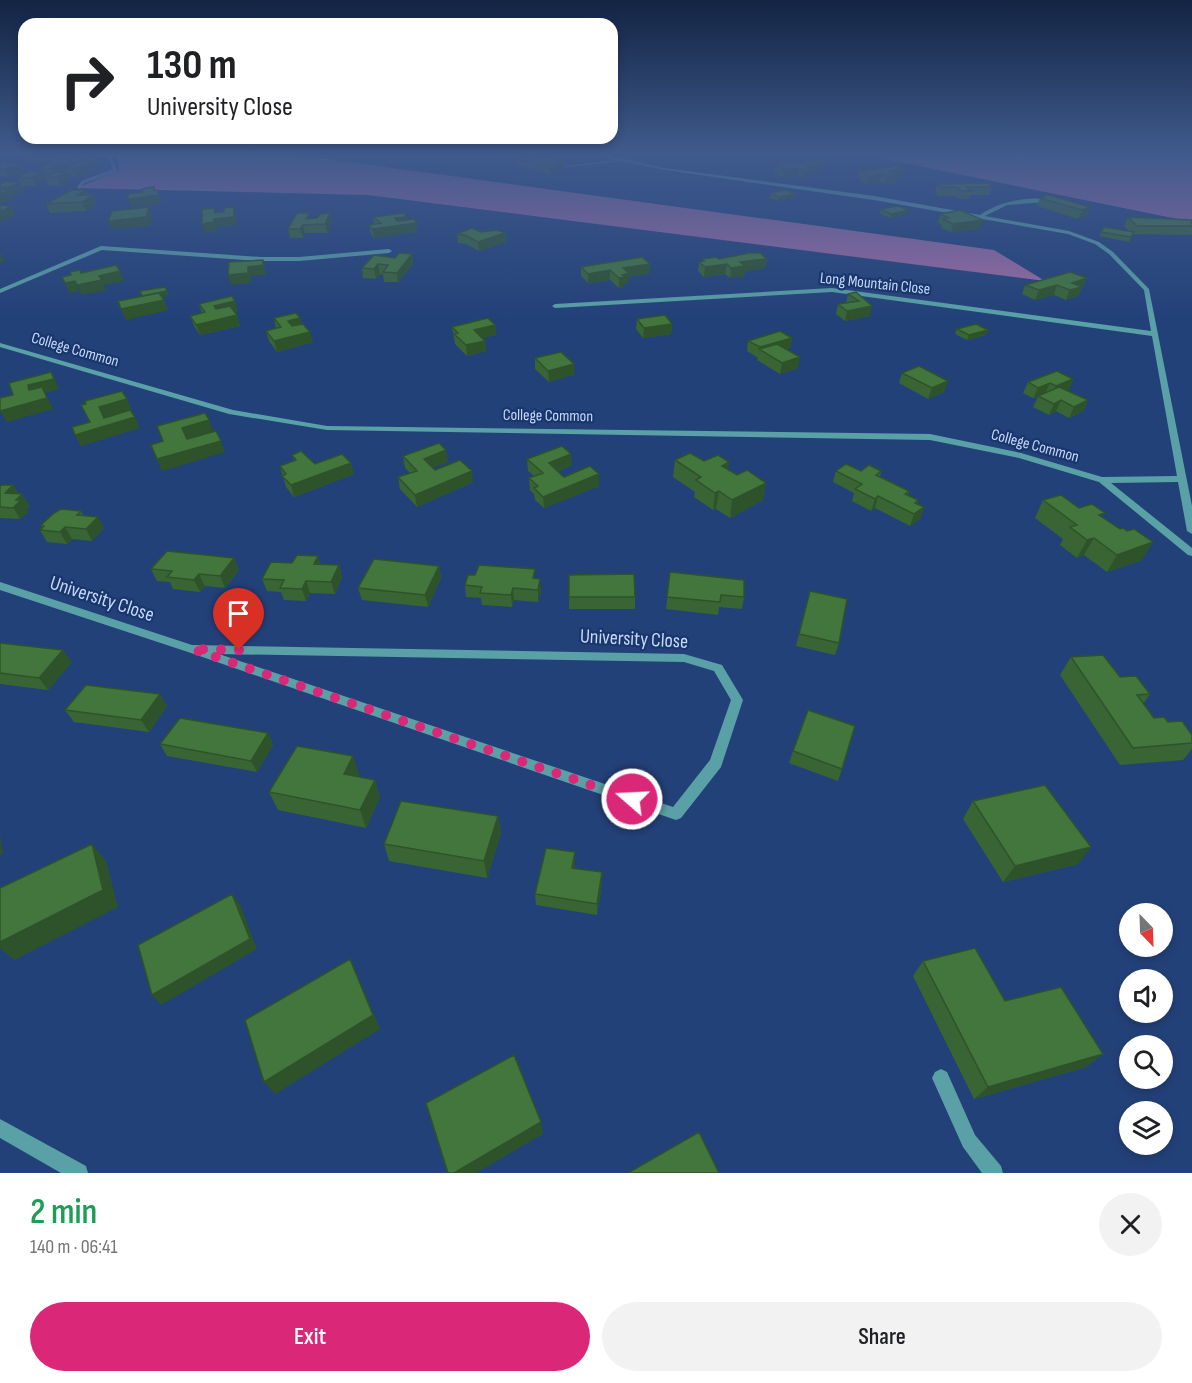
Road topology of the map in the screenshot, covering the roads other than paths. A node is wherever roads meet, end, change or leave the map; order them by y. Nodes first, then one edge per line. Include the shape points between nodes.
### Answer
1 (934, 209) edge
2 (992, 209) edge
3 (981, 217) junction
4 (389, 251) dead end
5 (0, 291) edge
6 (555, 306) dead end
7 (1155, 334) junction
8 (0, 345) edge
9 (1181, 479) junction
10 (1102, 480) junction
11 (1192, 531) edge
12 (1192, 553) edge
13 (0, 586) edge
14 (192, 649) junction
15 (941, 1078) dead end
16 (0, 1128) edge
17 (79, 1173) edge
18 (994, 1173) edge

1 - 3 street
2 - 3 street
3 - 7 street via 1070,233 1097,243 1147,290
4 - 5 street via 261,259 101,248
6 - 7 street, Long Mountain Close via 832,290
7 - 9 street
8 - 10 street, College Common via 232,412 327,428 930,436 1021,456
9 - 10 street, College Common
9 - 11 street
10 - 12 street, College Common
13 - 14 street, University Close
14 - 14 street, University Close via 675,814 716,763 737,700 718,668 684,658
15 - 18 street via 969,1141
16 - 17 street

